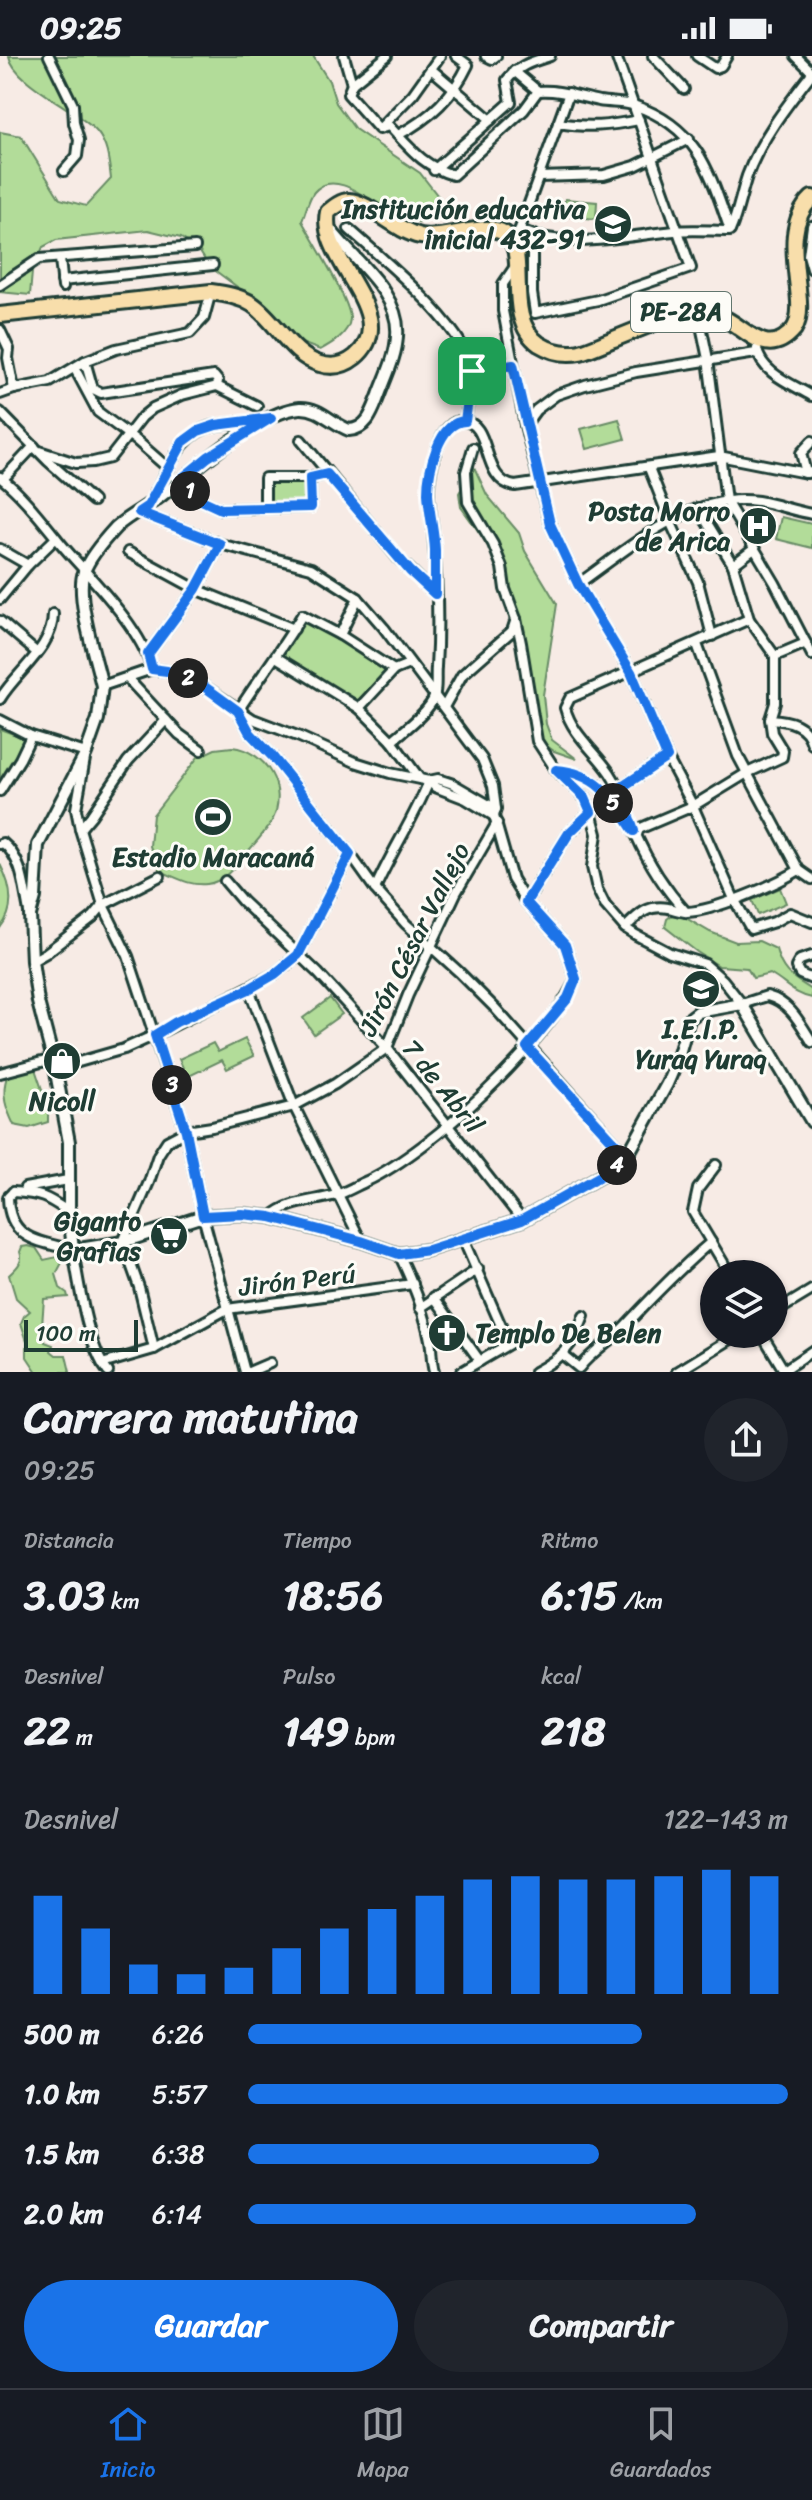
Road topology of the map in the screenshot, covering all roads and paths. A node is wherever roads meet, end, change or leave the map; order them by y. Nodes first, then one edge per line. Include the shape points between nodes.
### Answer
1 (49, 56) edge
2 (344, 56) edge
3 (387, 56) edge
4 (440, 56) edge
5 (456, 56) edge
6 (486, 56) edge
7 (496, 56) edge
8 (550, 56) edge
9 (616, 56) edge
10 (653, 56) edge
11 (697, 56) edge
12 (727, 56) edge
13 (796, 56) edge
14 (431, 69) junction
15 (514, 71) junction
16 (812, 72) edge
17 (454, 88) junction
18 (350, 89) junction
19 (684, 89) dead end
20 (538, 91) junction
21 (569, 93) junction
22 (634, 105) junction
23 (491, 120) junction
24 (639, 120) junction
25 (558, 123) junction
26 (379, 129) junction
27 (398, 135) junction
28 (689, 139) junction
29 (652, 158) junction
30 (434, 170) junction
31 (64, 171) dead end
32 (539, 177) junction
33 (812, 198) edge
34 (327, 224) junction
35 (812, 226) edge
36 (349, 229) dead end
37 (677, 231) junction
38 (730, 231) junction
39 (516, 235) junction
40 (532, 235) junction
41 (195, 247) dead end
42 (60, 259) junction
43 (517, 264) junction
44 (213, 265) dead end
45 (812, 269) edge
46 (0, 285) edge
47 (211, 292) junction
48 (698, 311) junction
49 (0, 315) edge
50 (0, 330) edge
51 (757, 346) junction
52 (708, 359) junction
53 (4, 360) edge
54 (85, 361) junction
55 (513, 365) junction
56 (75, 369) junction
57 (472, 371) junction
58 (217, 386) junction
59 (14, 389) junction
60 (0, 394) edge
61 (812, 396) edge
62 (257, 406) dead end
63 (0, 412) edge
64 (271, 418) junction
65 (465, 421) junction
66 (525, 425) junction
67 (128, 435) junction
68 (301, 440) dead end
69 (812, 441) edge
70 (473, 448) dead end
71 (36, 449) junction
72 (719, 456) junction
73 (649, 468) junction
74 (169, 469) junction
75 (809, 472) edge
76 (327, 474) junction
77 (1, 478) edge
78 (310, 478) junction
79 (180, 480) junction
80 (539, 481) junction
81 (93, 501) dead end
82 (726, 501) junction
83 (265, 507) junction
84 (698, 508) junction
85 (144, 509) junction
86 (812, 514) edge
87 (670, 521) junction
88 (56, 538) junction
89 (220, 544) junction
90 (0, 549) edge
91 (754, 549) junction
92 (128, 552) dead end
93 (28, 565) junction
94 (733, 565) junction
95 (84, 570) junction
96 (578, 584) junction
97 (196, 589) junction
98 (435, 594) junction
99 (358, 598) junction
100 (0, 599) edge
101 (53, 614) dead end
102 (516, 619) junction
103 (749, 619) junction
104 (0, 621) edge
105 (294, 629) junction
106 (340, 635) junction
107 (712, 636) junction
108 (806, 643) junction
109 (697, 644) junction
110 (36, 652) junction
111 (148, 654) junction
112 (812, 655) edge
113 (775, 656) junction
114 (276, 657) junction
115 (409, 664) junction
116 (152, 669) junction
117 (394, 670) junction
118 (631, 672) junction
119 (128, 679) junction
120 (102, 686) junction
121 (434, 697) junction
122 (0, 699) edge
123 (444, 707) junction
124 (359, 708) junction
125 (238, 711) junction
126 (770, 719) junction
127 (0, 720) edge
128 (166, 720) junction
129 (31, 736) junction
130 (392, 741) junction
131 (812, 744) edge
132 (201, 750) dead end
133 (86, 753) junction
134 (667, 757) junction
135 (556, 770) junction
136 (747, 773) junction
137 (425, 780) junction
138 (619, 789) junction
139 (0, 791) edge
140 (693, 806) junction
141 (591, 812) junction
142 (496, 816) junction
143 (80, 829) junction
144 (634, 831) junction
145 (1, 841) edge
146 (350, 854) junction
147 (799, 870) junction
148 (160, 876) dead end
149 (812, 879) edge
150 (225, 881) dead end
151 (375, 889) junction
152 (734, 899) junction
153 (526, 902) junction
154 (103, 905) junction
155 (686, 912) junction
156 (30, 915) junction
157 (812, 922) edge
158 (625, 928) junction
159 (430, 946) junction
160 (298, 955) junction
161 (812, 956) edge
162 (32, 961) junction
163 (812, 979) edge
164 (249, 989) junction
165 (742, 1004) junction
166 (155, 1035) junction
167 (812, 1042) edge
168 (527, 1047) junction
169 (387, 1048) junction
170 (54, 1063) junction
171 (0, 1073) edge
172 (294, 1106) junction
173 (812, 1122) edge
174 (447, 1125) junction
175 (186, 1131) junction
176 (626, 1155) junction
177 (716, 1165) dead end
178 (68, 1180) junction
179 (13, 1192) junction
180 (339, 1194) junction
181 (69, 1212) junction
182 (203, 1216) junction
183 (271, 1217) junction
184 (522, 1220) junction
185 (463, 1239) junction
186 (361, 1241) junction
187 (123, 1242) junction
188 (711, 1242) junction
189 (73, 1250) junction
190 (399, 1254) junction
191 (722, 1260) edge
192 (478, 1269) junction
193 (413, 1284) junction
194 (812, 1290) edge
195 (434, 1297) junction
196 (788, 1305) edge
197 (420, 1308) junction
198 (227, 1309) junction
199 (584, 1316) dead end
200 (716, 1348) edge
201 (770, 1348) edge
202 (154, 1349) junction
203 (812, 1351) edge
204 (563, 1355) junction
205 (480, 1361) junction
206 (270, 1363) dead end
207 (105, 1368) edge
208 (784, 1371) edge
209 (247, 1372) edge
210 (434, 1372) edge
211 (461, 1372) edge
212 (535, 1372) edge
213 (677, 1372) edge

1 - 31 street via 73,105 79,140 77,156
2 - 18 street
3 - 18 street
4 - 14 street
5 - 17 street via 468,65
6 - 7 street
8 - 15 street
9 - 22 street
10 - 19 street
11 - 12 street via 715,68
13 - 16 street
14 - 17 street
14 - 26 street
15 - 20 street
15 - 23 street via 507,80 511,102
16 - 38 street via 760,150
17 - 23 street
17 - 27 street via 428,117
18 - 26 street
20 - 21 street
20 - 30 street via 453,175
21 - 22 street
21 - 25 street
22 - 24 street
22 - 28 street via 667,120
23 - 30 street
24 - 25 street via 610,127
24 - 29 street
25 - 32 street
26 - 27 street via 389,126
27 - 30 street
28 - 29 street
28 - 38 street
29 - 32 street via 604,175
29 - 37 street
32 - 39 street
33 - 51 highway, PE-28A via 798,228 799,324 789,336
34 - 39 highway via 328,212 348,201 422,236 487,229
34 - 47 highway via 369,317 367,341 351,360 334,366 307,359 252,304
34 - 64 street via 390,302 398,335 395,350 372,413 356,430 342,428 312,409 293,409
35 - 45 street
36 - 57 street via 427,299
37 - 38 street
37 - 40 street via 613,240
37 - 40 street via 691,268 612,296 535,313
39 - 40 street
39 - 43 highway, PE-28A
41 - 42 street
42 - 44 street via 63,284
42 - 46 street via 39,259
43 - 48 highway, PE-28A via 520,318 527,334 562,354
43 - 55 street via 503,284
47 - 49 highway
47 - 54 street via 204,318 190,333
48 - 51 highway, PE-28A via 721,317
48 - 52 street
50 - 53 street via 9,349
51 - 52 street
51 - 61 street via 762,364
52 - 66 street via 556,395
52 - 72 street
53 - 59 street
54 - 56 street
54 - 58 street via 93,389 101,393 214,376
55 - 57 street
55 - 66 street
56 - 59 street via 50,382
56 - 67 street via 98,412
57 - 65 street
58 - 62 street
58 - 67 street via 153,408
59 - 60 street
63 - 71 street
64 - 74 street via 198,431 183,442
64 - 79 street
65 - 80 street via 482,436 501,481 515,486
65 - 98 street via 445,432 432,463 428,491
66 - 80 street
67 - 71 street via 110,458 93,462 76,463
67 - 74 street
68 - 76 street
69 - 75 street via 801,453
70 - 102 street via 466,472 468,502 499,557
71 - 77 street
71 - 81 street
72 - 73 street
72 - 75 street
72 - 82 street
73 - 80 street
73 - 87 street
74 - 85 street
76 - 78 street
76 - 98 street
77 - 88 street
78 - 83 street via 265,478
78 - 83 street via 311,507
79 - 83 street via 197,498 221,509
79 - 85 street
80 - 96 street via 550,524
82 - 84 street
82 - 86 street via 757,501
82 - 91 street
84 - 87 street
84 - 94 street
85 - 89 street
85 - 95 street via 119,524
87 - 96 street
87 - 107 street via 698,582
88 - 93 street
88 - 95 street
89 - 97 street
89 - 99 street via 311,568
90 - 93 street
91 - 94 street
91 - 108 street
92 - 97 street
93 - 100 street
94 - 103 street
95 - 111 street
95 - 120 street via 80,590
96 - 118 street
97 - 105 street
97 - 111 street
98 - 121 street via 439,619
99 - 106 street
99 - 115 street
101 - 110 street via 49,634
102 - 123 street via 512,631 462,675
102 - 135 street via 537,741
103 - 107 street
103 - 113 street
104 - 110 street
105 - 106 street via 302,615
105 - 114 street
106 - 117 street
107 - 109 street
108 - 112 street
108 - 113 street
109 - 118 street
109 - 136 street
110 - 122 street
111 - 116 street
113 - 126 street
114 - 124 street
114 - 125 street
115 - 117 street
115 - 121 street
116 - 119 street
116 - 125 street via 198,682
117 - 124 street
118 - 134 street
118 - 138 street via 570,698 565,708 569,722
119 - 120 street
119 - 128 street
120 - 133 street
121 - 123 street
121 - 130 street
123 - 142 street via 482,759 493,786
124 - 130 street
125 - 137 street via 355,762
125 - 146 street via 250,733
126 - 131 street via 799,725
126 - 136 street via 782,757
127 - 129 street
128 - 132 street
128 - 143 street via 128,761
129 - 133 street
129 - 139 street
130 - 137 street
133 - 143 street via 76,809
133 - 156 street via 38,845
134 - 138 street
134 - 140 street
135 - 141 street via 585,798
135 - 144 street via 594,781
136 - 140 street
136 - 147 street
137 - 142 street via 453,784 483,800
137 - 151 street via 420,805
138 - 144 street
140 - 144 street
140 - 152 street
141 - 153 street via 569,833
141 - 158 street via 597,834 592,867 597,889
142 - 153 street via 512,879
142 - 159 street, Jirón César Vallejo
143 - 154 street
144 - 155 street via 665,890
145 - 156 street via 17,859
146 - 151 street
146 - 160 street
147 - 149 street
147 - 152 street
148 - 154 street
150 - 160 street, 7 de Abril
151 - 159 street
152 - 155 street
152 - 157 street via 751,929 790,913
153 - 168 street via 565,945 576,979 568,998
154 - 162 street
154 - 166 street via 128,956
155 - 158 street via 652,907
156 - 162 street
158 - 165 street via 670,953 705,964
159 - 168 street
159 - 169 street, Jirón César Vallejo
160 - 164 street
160 - 169 street, 7 de Abril
161 - 163 street via 797,962 800,974
162 - 170 street
164 - 166 street
164 - 172 street
165 - 167 street via 775,998 793,1012
165 - 173 street
165 - 176 street via 698,1012 689,1019 667,1084
166 - 170 street via 61,1067
166 - 175 street
168 - 174 street
168 - 176 street
169 - 172 street, Jirón César Vallejo
169 - 174 street, 7 de Abril
170 - 171 street
170 - 178 street via 69,1142
172 - 175 street, Jirón César Vallejo
172 - 180 street
174 - 180 street via 408,1157
174 - 184 street, 7 de Abril
175 - 182 street
175 - 187 street via 167,1141 158,1155
176 - 184 street via 602,1175
177 - 188 street via 698,1189 693,1212
178 - 179 street
178 - 181 street
179 - 181 street via 44,1196
179 - 189 street via 9,1210 27,1238
180 - 183 street via 282,1207
180 - 186 street
181 - 189 street
182 - 183 street
182 - 187 street
182 - 198 street
183 - 186 street
184 - 185 street
185 - 190 street
185 - 192 street
186 - 190 street
187 - 189 street
187 - 202 street
188 - 191 street
188 - 204 street via 579,1368
189 - 207 street via 87,1320
190 - 193 street
192 - 195 street
192 - 205 street via 509,1344
193 - 197 street
193 - 198 street, Jirón Perú
194 - 196 street
195 - 197 street
195 - 205 street
197 - 210 street
198 - 202 street, Jirón Perú
198 - 209 street
199 - 204 street
200 - 213 street
201 - 208 street
202 - 207 street, Jirón Perú
203 - 208 street
204 - 212 street
205 - 211 street
206 - 209 street

